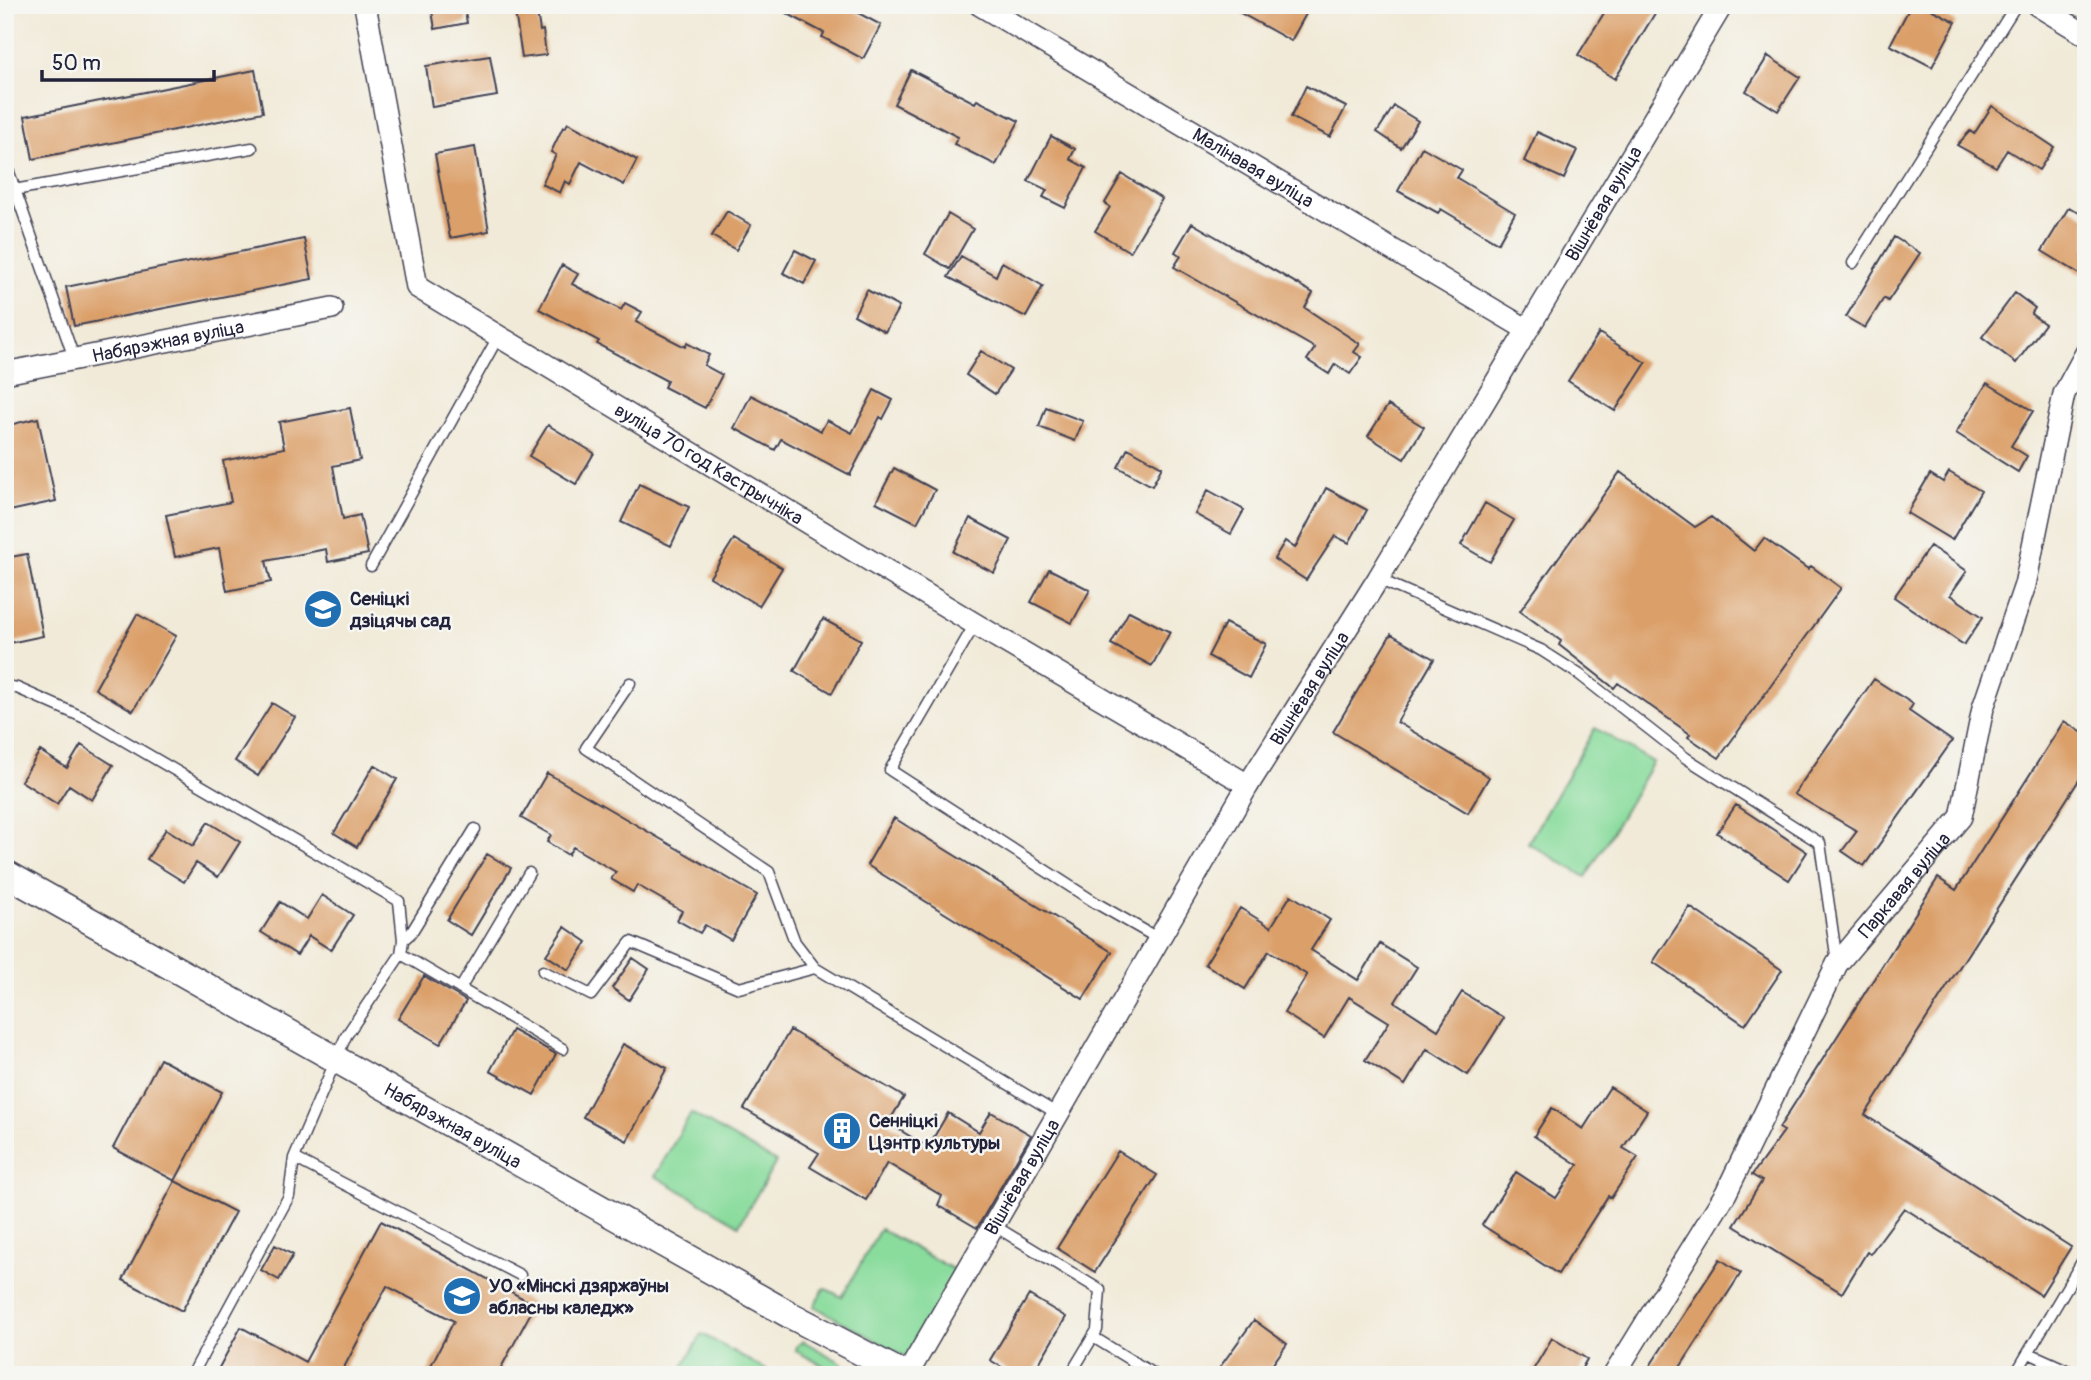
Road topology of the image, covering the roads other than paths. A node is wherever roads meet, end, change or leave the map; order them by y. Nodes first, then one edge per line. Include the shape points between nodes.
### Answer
1 (365, 5) edge
2 (980, 5) edge
3 (1722, 5) edge
4 (2016, 5) edge
5 (2037, 5) edge
6 (2086, 36) edge
7 (252, 148) dead end
8 (5, 161) edge
9 (14, 190) junction
10 (1853, 263) dead end
11 (332, 308) dead end
12 (1526, 329) junction
13 (498, 337) junction
14 (2086, 353) edge
15 (74, 358) junction
16 (5, 373) edge
17 (371, 566) dead end
18 (1378, 579) junction
19 (975, 624) junction
20 (630, 683) dead end
21 (5, 686) edge
22 (1248, 785) junction
23 (475, 829) dead end
24 (5, 873) edge
25 (529, 873) dead end
26 (1158, 939) junction
27 (403, 940) junction
28 (401, 954) junction
29 (1837, 964) junction
30 (815, 968) junction
31 (543, 971) dead end
32 (460, 989) junction
33 (563, 1049) dead end
34 (336, 1058) junction
35 (1058, 1114) junction
36 (294, 1158) junction
37 (993, 1225) junction
38 (2086, 1255) edge
39 (520, 1275) dead end
40 (1093, 1337) junction
41 (2029, 1353) junction
42 (192, 1375) edge
43 (906, 1375) edge
44 (1070, 1375) edge
45 (1155, 1375) edge
46 (1614, 1375) edge
47 (2015, 1375) edge
48 (2078, 1375) edge

1 - 13 street, вуліца 70 год Кастрычніка via 417,287
2 - 12 street, Малінавая вуліца
3 - 12 street, Вішнёвая вуліца
4 - 10 lane
5 - 6 street
7 - 9 lane
8 - 9 lane
9 - 15 lane
11 - 15 street, Набярэжная вуліца
12 - 18 street, Вішнёвая вуліца
13 - 17 lane
13 - 19 street, вуліца 70 год Кастрычніка
14 - 29 street, Паркавая вуліца via 2064,394 2025,585 1983,708 1961,817
15 - 16 street, Набярэжная вуліца
18 - 22 street, Вішнёвая вуліца
18 - 29 lane via 1541,650 1686,758 1820,843
19 - 22 street, вуліца 70 год Кастрычніка
19 - 26 lane via 890,770
20 - 30 lane via 586,748 769,872 795,942
21 - 27 lane via 87,719 399,901
22 - 26 street, Вішнёвая вуліца
23 - 27 lane
24 - 34 street, Набярэжная вуліца
25 - 32 lane
26 - 35 street, Вішнёвая вуліца
27 - 28 lane
28 - 32 lane
28 - 34 lane
29 - 46 street, Паркавая вуліца via 1726,1193
30 - 31 lane via 739,988 631,942 591,995
30 - 35 lane
32 - 33 lane
34 - 36 lane
34 - 43 street, Набярэжная вуліца via 790,1315
35 - 37 street, Вішнёвая вуліца
36 - 39 lane
36 - 42 lane via 289,1196
37 - 40 lane via 1100,1290
37 - 43 street, Вішнёвая вуліца
38 - 41 lane
40 - 44 lane
40 - 45 lane
41 - 47 lane
41 - 48 lane

